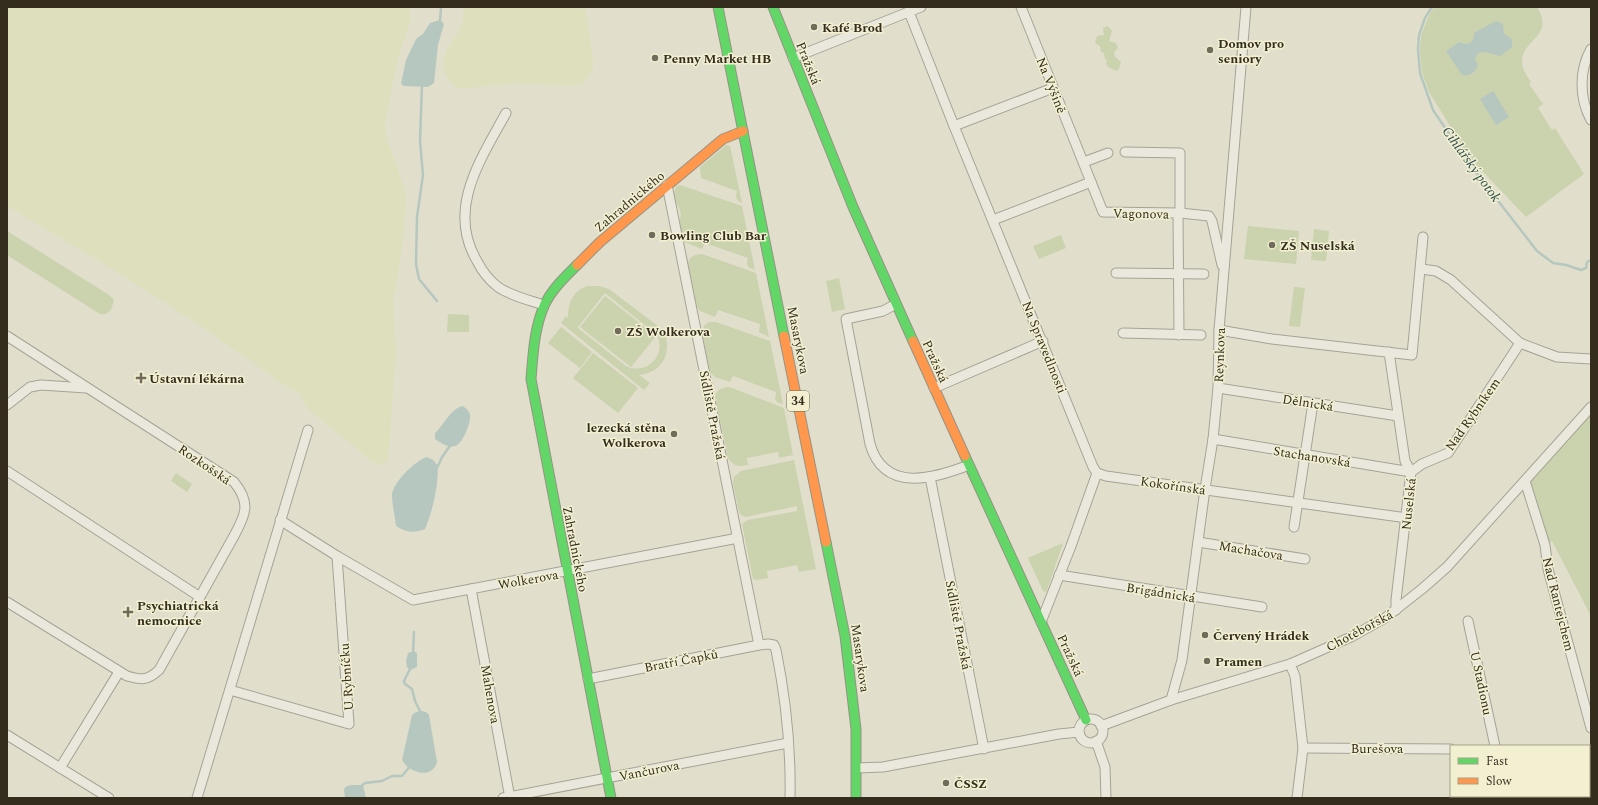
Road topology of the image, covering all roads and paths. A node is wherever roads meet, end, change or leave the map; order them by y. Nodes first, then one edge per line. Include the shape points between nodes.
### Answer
1 (718, 7) edge
2 (773, 7) edge
3 (921, 7) edge
4 (1021, 7) edge
5 (1246, 7) edge
6 (910, 12) junction
7 (1591, 49) edge
8 (793, 58) junction
9 (1052, 88) junction
10 (506, 113) dead end
11 (1591, 120) edge
12 (954, 126) junction
13 (743, 131) junction
14 (1125, 152) dead end
15 (1108, 153) dead end
16 (1084, 162) junction
17 (1091, 182) junction
18 (667, 185) junction
19 (1104, 212) joint
20 (1179, 213) junction
21 (993, 220) junction
22 (1424, 237) dead end
23 (1421, 269) junction
24 (1224, 273) junction
25 (1116, 274) dead end
26 (1178, 274) junction
27 (1204, 274) dead end
28 (896, 304) junction
29 (544, 305) junction
30 (1219, 330) junction
31 (1123, 333) dead end
32 (1179, 334) junction
33 (1201, 335) dead end
34 (7, 336) edge
35 (1043, 341) junction
36 (1520, 343) junction
37 (1389, 352) junction
38 (1591, 359) edge
39 (88, 388) junction
40 (934, 388) junction
41 (1218, 388) junction
42 (1313, 403) junction
43 (7, 405) edge
44 (1591, 407) edge
45 (1398, 416) junction
46 (308, 430) dead end
47 (1213, 439) junction
48 (1305, 454) junction
49 (969, 465) junction
50 (7, 471) edge
51 (1412, 472) junction
52 (1097, 473) junction
53 (930, 477) junction
54 (1525, 481) junction
55 (1205, 489) junction
56 (1298, 503) junction
57 (1407, 518) junction
58 (280, 520) junction
59 (1294, 527) dead end
60 (738, 538) junction
61 (1198, 542) junction
62 (337, 556) junction
63 (1305, 559) dead end
64 (567, 572) junction
65 (1059, 575) junction
66 (471, 589) junction
67 (200, 597) junction
68 (1191, 597) junction
69 (7, 602) edge
70 (1262, 607) dead end
71 (1396, 610) junction
72 (1468, 621) dead end
73 (1041, 622) junction
74 (759, 645) junction
75 (1290, 664) junction
76 (119, 672) junction
77 (588, 679) junction
78 (230, 690) junction
79 (1170, 700) junction
80 (1086, 720) junction
81 (1101, 726) junction
82 (1591, 728) edge
83 (1079, 732) junction
84 (7, 735) edge
85 (1096, 741) junction
86 (788, 743) junction
87 (1495, 745) edge
88 (1303, 748) junction
89 (1450, 748) edge
90 (984, 749) junction
91 (60, 768) junction
92 (857, 768) junction
93 (607, 778) junction
94 (109, 798) edge
95 (197, 798) edge
96 (507, 798) edge
97 (611, 798) edge
98 (790, 798) edge
99 (856, 798) edge
100 (1106, 798) edge
101 (1297, 798) edge

1 - 13 street, Masarykova / 34
2 - 8 street, Pražská
3 - 6 street
4 - 9 street, Na Výšině
5 - 24 street, Reynkova
6 - 8 street
6 - 12 street, Na Spravedlnosti
7 - 11 street via 1585,64 1582,84 1584,104
8 - 28 street, Pražská via 853,207
9 - 12 street
9 - 16 street, Na Výšině
10 - 29 street via 468,192 464,212 467,240 478,264 498,287
12 - 21 street, Na Spravedlnosti
13 - 18 street, Zahradnického via 723,139
13 - 92 street, Masarykova / 34 via 845,636 854,706
14 - 20 street via 1180,153
15 - 16 street
16 - 17 street, Na Výšině
17 - 19 street, Na Výšině
17 - 21 street
18 - 29 street, Zahradnického via 574,266
18 - 60 street, Sídliště Pražská
19 - 20 street, Vagonova
20 - 24 street, Vagonova via 1209,216
20 - 26 street, Vagonova
21 - 35 street, Na Spravedlnosti
22 - 23 street
23 - 36 street via 1436,271 1451,280
23 - 37 street via 1412,355
24 - 30 street, Reynkova
25 - 26 street
26 - 27 street
26 - 32 street, Vagonova
28 - 40 street, Pražská
28 - 53 street via 883,311 846,319 868,437 875,458 885,470 900,477
29 - 64 street, Zahradnického via 535,337 531,379
30 - 37 street via 1272,339
30 - 41 street, Reynkova
31 - 32 street
32 - 33 street
34 - 39 street, Rozkošská
35 - 40 street
35 - 52 street, Na Spravedlnosti
36 - 38 street via 1557,357
36 - 51 street, Nad Rybníkem via 1448,453 1422,464
37 - 45 street, Nuselská
39 - 43 street, Rozkošská via 42,385 30,387
39 - 67 street, Rozkošská via 234,482 240,490 246,505 244,518
40 - 49 street, Pražská
41 - 42 street, Dělnická
41 - 47 street, Reynkova
42 - 45 street, Dělnická
42 - 48 street
44 - 54 street, Chotěbořská
45 - 51 street, Nuselská via 1405,461
46 - 58 street
47 - 48 street, Stachanovská
47 - 55 street, Reynkova
48 - 51 street, Stachanovská
48 - 56 street
49 - 53 street via 950,473
49 - 73 street, Pražská
50 - 67 street
51 - 57 street, Nuselská
52 - 55 street, Kokořínská
52 - 65 street
53 - 90 street, Sídliště Pražská
54 - 71 street, Chotěbořská via 1447,567
54 - 82 street, Nad Rantejchem via 1545,545 1548,569
55 - 56 street, Kokořínská
55 - 61 street, Reynkova
56 - 57 street, Kokořínská
56 - 59 street
57 - 71 street, Nuselská
58 - 62 street
58 - 78 street
60 - 64 street, Wolkerova
60 - 74 street, Sídliště Pražská
61 - 63 street, Machačova
61 - 68 street, Reynkova
62 - 66 street, Wolkerova via 413,600
62 - 78 street, U Rybníčku via 349,724
64 - 66 street, Wolkerova
64 - 77 street, Zahradnického
65 - 68 street, Brigádnická
65 - 73 street
66 - 96 street, Mahenova
67 - 76 street, Rozkošská via 159,670 150,678 140,679
68 - 70 street, Brigádnická
68 - 79 street, Reynkova via 1182,660
69 - 76 street, Rozkošská
71 - 75 street, Chotěbořská via 1351,637
72 - 87 street, U Stadionu
73 - 80 street, Pražská
74 - 77 street, Bratří Čapků
74 - 86 street, Bratří Čapků via 774,645 776,650 784,693
75 - 79 street, Chotěbořská
75 - 88 street via 1295,676
76 - 91 street
77 - 93 street, Zahradnického
78 - 95 street
79 - 81 street, Chotěbořská
80 - 81 street via 1094,719
80 - 83 street
81 - 85 street via 1102,735
83 - 85 street via 1085,741
83 - 90 street
84 - 91 street
85 - 100 street via 1106,775
86 - 93 street, Vančurova
86 - 98 street
88 - 89 street, Burešova
88 - 101 street
90 - 92 street via 883,767
91 - 94 street
92 - 99 street, Masarykova / 34
93 - 96 street, Vančurova
93 - 97 street, Zahradnického

